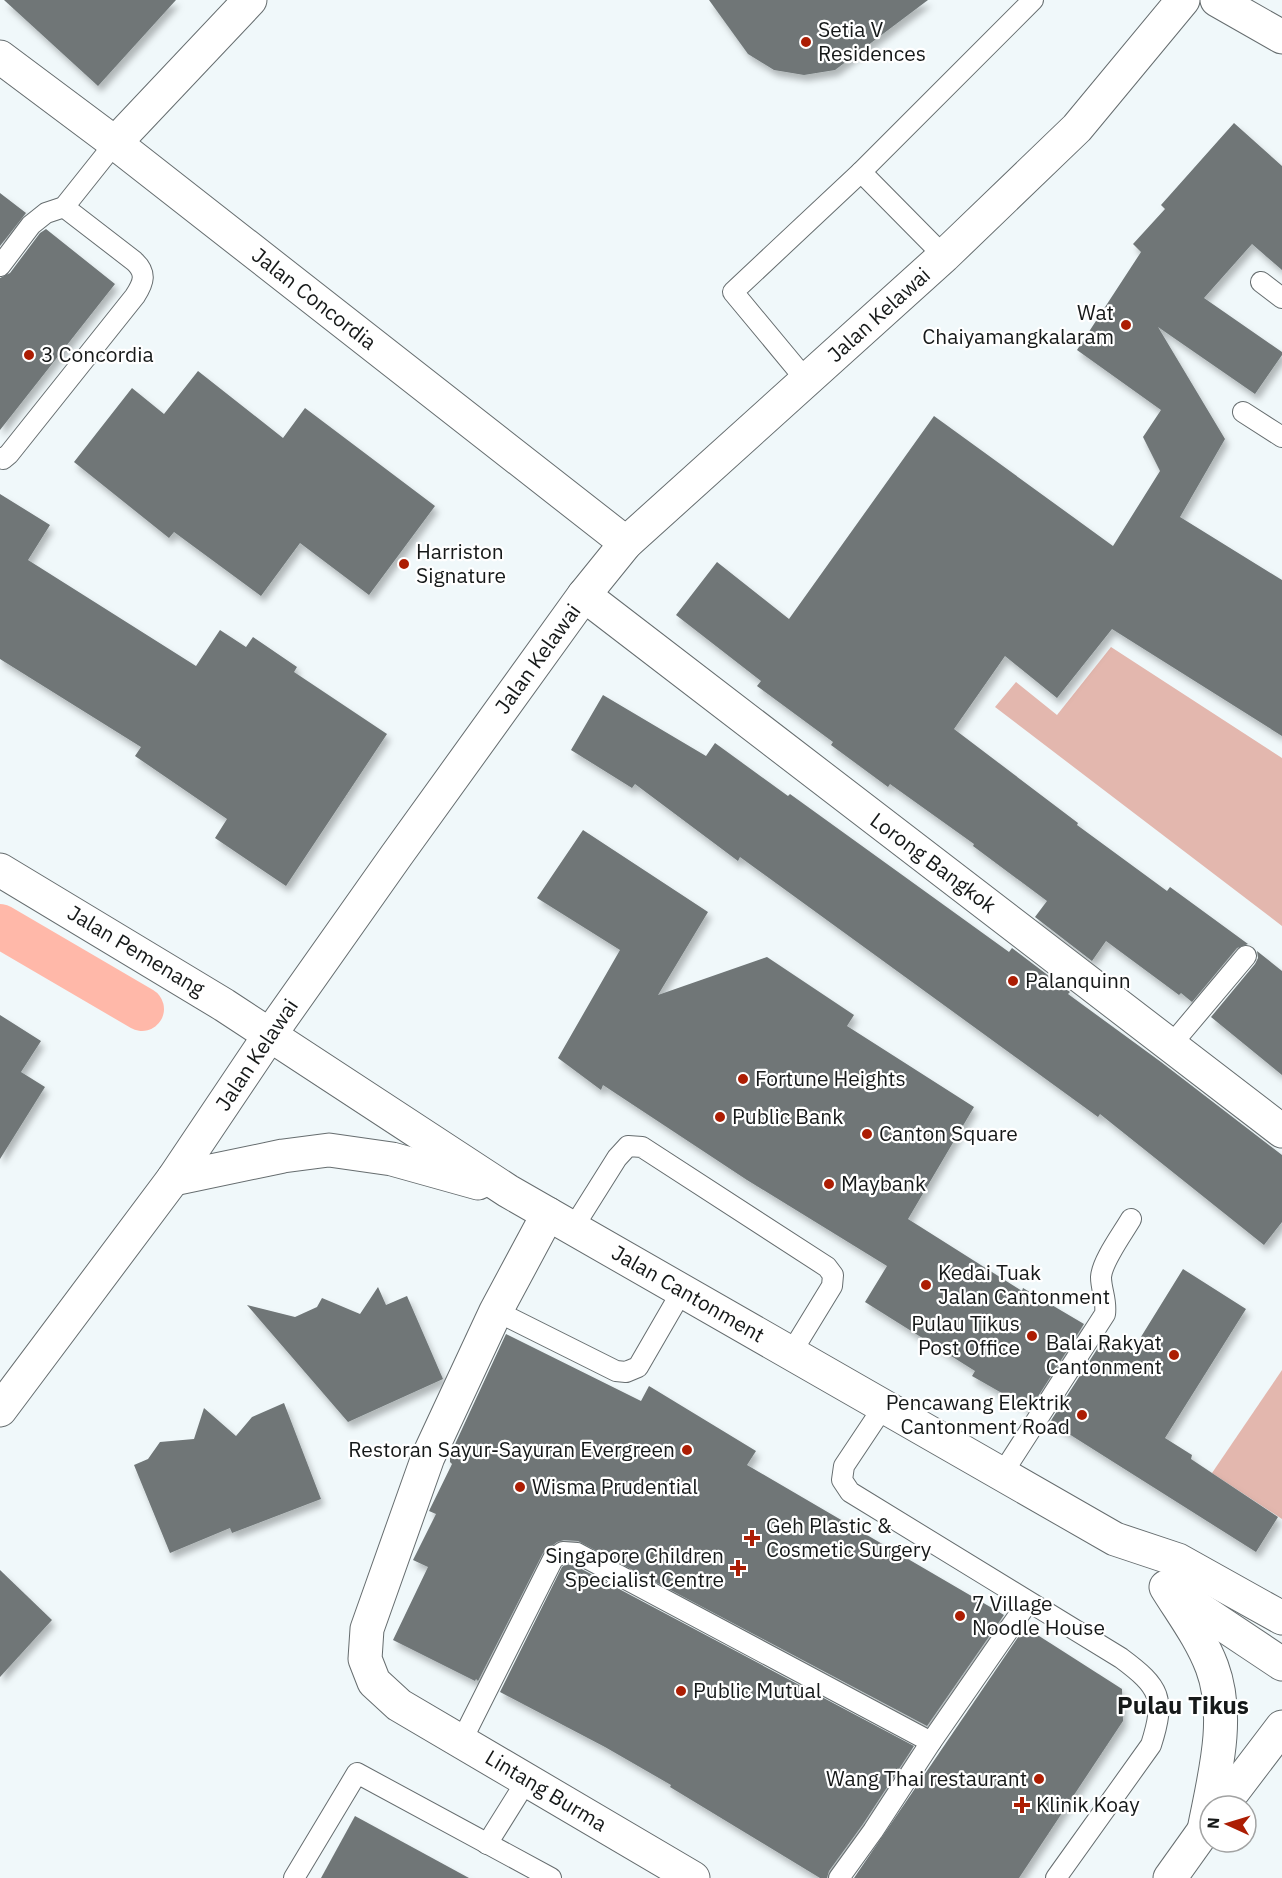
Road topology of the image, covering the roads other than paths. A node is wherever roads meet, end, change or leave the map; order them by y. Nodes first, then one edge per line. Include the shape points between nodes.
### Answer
1 (250, 0) edge
2 (1033, 0) edge
3 (1182, 0) edge
4 (1216, 0) edge
5 (1282, 37) edge
6 (0, 57) edge
7 (115, 143) junction
8 (861, 172) junction
9 (64, 207) junction
10 (944, 256) junction
11 (0, 266) edge
12 (1261, 282) dead end
13 (1282, 298) edge
14 (806, 380) junction
15 (1243, 412) dead end
16 (1282, 437) edge
17 (0, 458) edge
18 (626, 543) junction
19 (584, 595) junction
20 (0, 870) edge
21 (1246, 956) dead end
22 (269, 1036) junction
23 (1171, 1045) junction
24 (1282, 1131) edge
25 (173, 1179) junction
26 (508, 1191) junction
27 (1131, 1219) dead end
28 (561, 1221) junction
29 (682, 1291) junction
30 (496, 1311) junction
31 (791, 1353) junction
32 (884, 1406) junction
33 (0, 1410) edge
34 (1002, 1474) junction
35 (1115, 1539) junction
36 (1166, 1587) junction
37 (1028, 1602) junction
38 (1282, 1618) edge
39 (1282, 1664) edge
40 (1282, 1727) edge
41 (461, 1742) junction
42 (931, 1742) junction
43 (527, 1780) junction
44 (1214, 1794) edge
45 (1231, 1794) edge
46 (1198, 1839) edge
47 (487, 1844) junction
48 (294, 1878) edge
49 (550, 1878) edge
50 (693, 1878) edge
51 (839, 1878) edge
52 (1056, 1878) edge
53 (1170, 1878) edge

1 - 7 main road
2 - 8 lane
3 - 10 main road, Jalan Kelawai via 1077,128
4 - 5 main road
6 - 7 main road, Jalan Concordia
7 - 9 lane
7 - 18 main road, Jalan Concordia
8 - 10 lane
8 - 14 lane via 733,292
9 - 11 lane via 46,213 31,225
9 - 17 lane via 141,267 142,286 9,454
10 - 14 main road, Jalan Kelawai
12 - 13 lane
14 - 18 main road, Jalan Kelawai
15 - 16 lane
18 - 19 main road, Jalan Kelawai
19 - 22 main road, Jalan Kelawai
19 - 23 main road, Lorong Bangkok
20 - 22 main road, Jalan Pemenang
21 - 23 lane
22 - 25 main road, Jalan Kelawai
22 - 26 main road, Jalan Cantonment
23 - 24 main road, Lorong Bangkok
25 - 26 main road via 329,1150 392,1159
25 - 33 main road, Jalan Kelawai
26 - 28 main road, Jalan Cantonment
27 - 34 lane via 1104,1266 1101,1277 1105,1314
28 - 29 main road, Jalan Cantonment
28 - 30 main road, Lintang Burma
28 - 31 lane via 628,1146 642,1147 827,1267 833,1275 832,1286
29 - 30 lane via 638,1367 627,1372 616,1371
29 - 31 main road, Jalan Cantonment
30 - 41 main road, Lintang Burma via 428,1457 367,1629 365,1659 374,1682 399,1705
31 - 32 main road, Jalan Cantonment
32 - 34 main road, Jalan Cantonment
32 - 37 lane via 844,1466 842,1480 850,1492
34 - 35 main road, Jalan Cantonment
35 - 36 main road, Jalan Cantonment
35 - 38 main road, Jalan Cantonment via 1178,1560
36 - 39 main road, Jalan Cantonment
36 - 44 main road via 1199,1641 1218,1690 1220,1734
37 - 42 lane
37 - 52 lane via 1144,1675 1157,1694 1160,1719 1151,1745
40 - 45 main road
41 - 42 lane via 553,1559 563,1552 577,1553
41 - 43 main road, Lintang Burma
42 - 51 lane
43 - 47 lane
43 - 50 main road, Lintang Burma
46 - 53 main road
47 - 48 lane via 357,1773
47 - 49 lane

